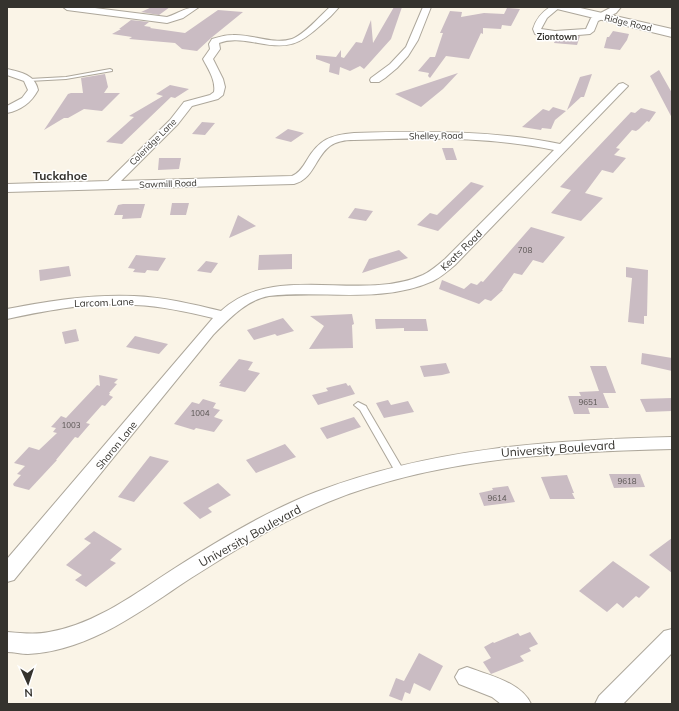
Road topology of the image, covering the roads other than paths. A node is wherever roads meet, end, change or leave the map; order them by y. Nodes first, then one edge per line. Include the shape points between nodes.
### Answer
1 (67, 7) edge
2 (195, 7) edge
3 (335, 7) edge
4 (427, 7) edge
5 (556, 7) edge
6 (561, 7) edge
7 (616, 7) edge
8 (601, 16) junction
9 (672, 33) edge
10 (110, 70) dead end
11 (7, 72) edge
12 (29, 80) junction
13 (375, 80) dead end
14 (623, 86) dead end
15 (7, 110) edge
16 (562, 148) junction
17 (315, 154) joint
18 (112, 186) junction
19 (7, 188) edge
20 (7, 314) edge
21 (224, 316) junction
22 (358, 405) dead end
23 (672, 443) edge
24 (399, 471) junction
25 (7, 574) edge
26 (672, 638) edge
27 (7, 642) edge
28 (467, 677) dead end
29 (519, 704) edge
30 (607, 704) edge

1 - 2 street via 167,20
3 - 18 street, Coleridge Lane via 295,41 278,43 230,38 215,41 214,50 208,59 218,79 219,93 214,97 188,104
4 - 13 street via 411,45 390,70
5 - 8 street via 544,15 536,28 538,32 587,32 590,31 594,20
6 - 8 street, Ridge Road
7 - 8 street via 613,12
8 - 9 street, Ridge Road
10 - 12 lane via 66,78
11 - 12 street
12 - 15 street via 33,90 31,95
14 - 16 street, Keats Road
16 - 17 street, Shelley Road via 492,136 379,136 335,139 324,144
16 - 21 street, Keats Road via 450,262 429,278 387,288 266,292 242,301
17 - 18 street, Sawmill Road via 303,176 294,180
18 - 19 street, Sawmill Road
20 - 21 street, Larcom Lane via 81,301 122,300 171,305
21 - 25 street, Sharon Lane
22 - 24 lane via 363,408
23 - 24 street, University Boulevard via 510,452 472,456
24 - 27 street, University Boulevard via 349,487 285,514 102,623 66,637 28,644
26 - 30 street
28 - 29 street via 500,690

